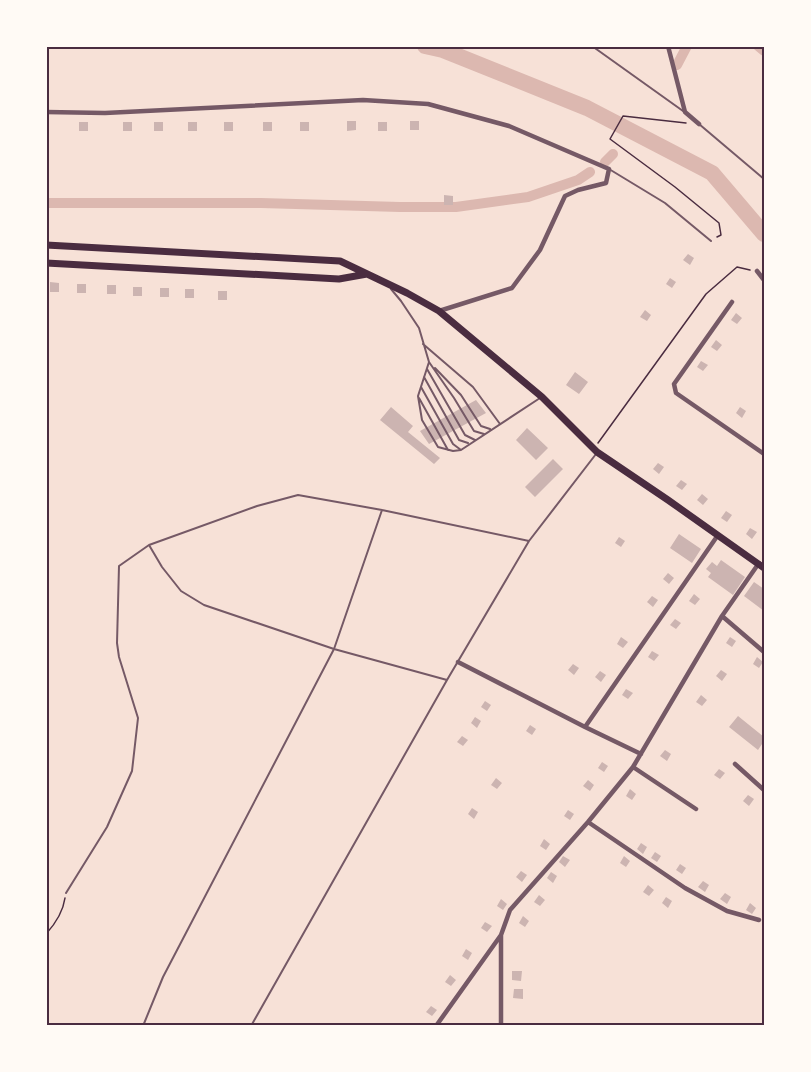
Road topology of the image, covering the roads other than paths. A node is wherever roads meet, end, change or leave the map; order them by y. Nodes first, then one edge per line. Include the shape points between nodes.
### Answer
1 (592, 46) edge
2 (668, 46) edge
3 (46, 112) edge
4 (685, 112) junction
5 (699, 124) joint
6 (609, 169) junction
7 (765, 179) edge
8 (711, 241) road end
9 (46, 245) edge
10 (46, 263) edge
11 (757, 271) road end
12 (367, 274) junction
13 (765, 280) edge
14 (385, 282) junction
15 (732, 302) dead end
16 (439, 311) junction
17 (423, 344) junction
18 (429, 362) junction
19 (427, 369) junction
20 (424, 377) junction
21 (421, 387) junction
22 (418, 396) junction
23 (542, 397) junction
24 (500, 424) junction
25 (492, 429) junction
26 (484, 434) junction
27 (475, 440) junction
28 (470, 444) junction
29 (448, 450) junction
30 (461, 450) junction
31 (596, 450) junction
32 (765, 454) edge
33 (382, 510) junction
34 (718, 535) junction
35 (529, 542) junction
36 (150, 545) junction
37 (762, 566) edge
38 (722, 616) junction
39 (334, 649) junction
40 (765, 652) edge
41 (458, 662) junction
42 (447, 680) junction
43 (585, 727) junction
44 (641, 754) junction
45 (735, 764) dead end
46 (633, 767) junction
47 (765, 790) edge
48 (696, 809) dead end
49 (588, 822) junction
50 (66, 893) road end
51 (759, 920) dead end
52 (501, 935) junction
53 (142, 1026) edge
54 (251, 1026) edge
55 (436, 1026) edge
56 (501, 1026) edge

1 - 4 lane
2 - 4 street
3 - 6 street via 105,113 363,100 428,104 509,126
4 - 5 street
5 - 7 lane
6 - 8 lane via 665,203
6 - 16 street via 606,183 565,196 540,250 512,288
9 - 12 main road via 340,261
10 - 12 main road via 339,279
11 - 13 street
12 - 14 main road
14 - 16 main road
14 - 17 lane via 419,328
15 - 32 street via 674,384 676,393
16 - 23 main road
17 - 18 lane
17 - 24 lane via 473,387
18 - 19 lane
18 - 25 lane via 461,395 481,426
18 - 26 lane via 474,431
19 - 20 lane
19 - 27 lane via 465,435
20 - 21 lane
20 - 28 lane via 459,440
21 - 22 lane
21 - 30 lane via 453,444
22 - 29 lane
22 - 29 lane via 423,420 438,447
23 - 24 lane
23 - 31 main road
24 - 25 lane
25 - 26 lane
26 - 27 lane
27 - 28 lane
28 - 30 lane
29 - 30 lane
31 - 34 main road
31 - 35 lane
33 - 35 lane
33 - 36 lane via 298,495
33 - 39 lane
34 - 37 main road
34 - 43 street
35 - 41 lane
36 - 39 lane via 181,591 204,605
36 - 50 lane via 119,566 117,643 138,718 132,771 107,828
37 - 38 street
38 - 40 street
38 - 44 street
39 - 42 lane
39 - 53 lane via 163,977
41 - 42 lane
41 - 43 street
42 - 54 lane
43 - 44 street
44 - 46 street
45 - 47 street
46 - 48 street
46 - 49 street
49 - 51 street via 685,888 727,911
49 - 52 street via 510,909
52 - 55 street
52 - 56 street

